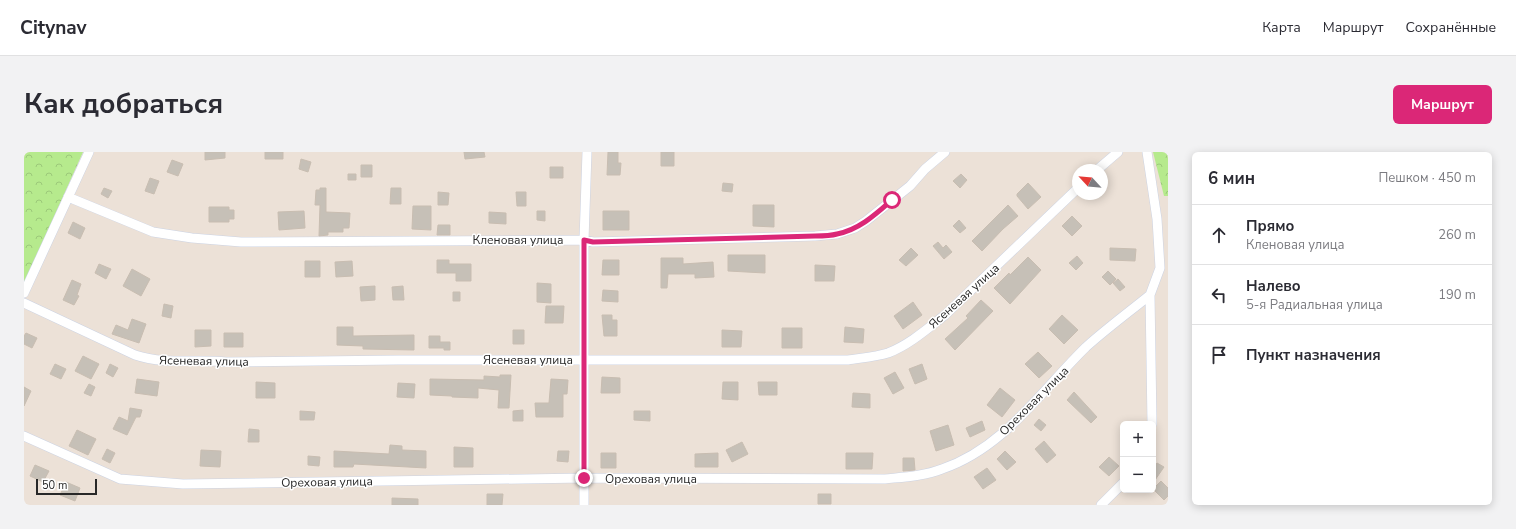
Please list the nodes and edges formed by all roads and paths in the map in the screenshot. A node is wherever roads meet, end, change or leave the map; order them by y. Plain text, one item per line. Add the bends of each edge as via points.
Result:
1 (88, 152) edge
2 (587, 152) edge
3 (945, 152) edge
4 (1118, 152) edge
5 (1147, 152) edge
6 (1104, 164) edge
7 (1072, 194) edge
8 (68, 197) junction
9 (584, 240) junction
10 (24, 293) edge
11 (1150, 295) junction
12 (24, 304) edge
13 (584, 360) junction
14 (1152, 421) edge
15 (24, 436) edge
16 (584, 478) junction
17 (1120, 486) edge
18 (584, 505) edge
19 (1101, 505) edge

1 - 8 street
2 - 9 street
3 - 9 street, Кленовая улица via 910,186 866,222 837,234 593,242
4 - 6 street
5 - 11 street via 1157,219 1160,268
7 - 13 street, Ясеневая улица via 945,315 905,344 887,353 848,360
8 - 9 street, Кленовая улица via 153,232 192,238 241,242
8 - 10 street
9 - 13 street
11 - 14 street
11 - 16 street, Ореховая улица via 1087,347 1001,436 964,460 942,470 885,479
12 - 13 street, Ясеневая улица via 135,356 149,360
13 - 16 street
15 - 16 street, Ореховая улица via 120,479 146,482 183,484
16 - 18 street
17 - 19 street

